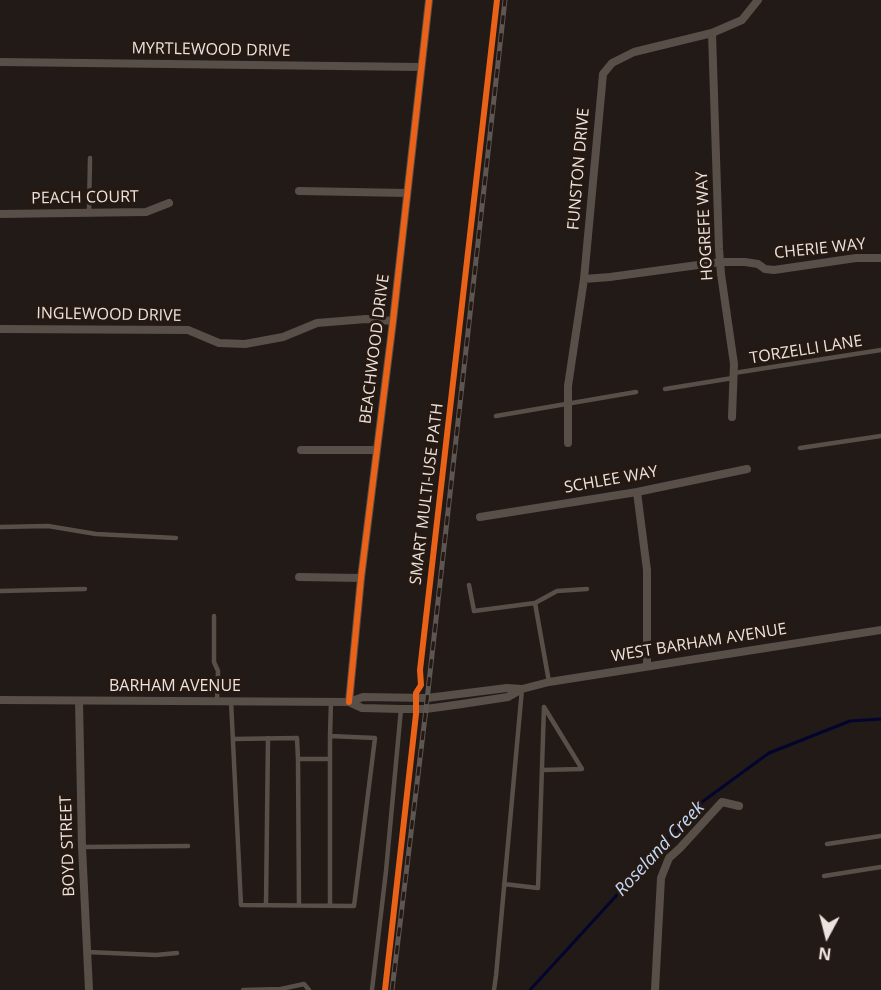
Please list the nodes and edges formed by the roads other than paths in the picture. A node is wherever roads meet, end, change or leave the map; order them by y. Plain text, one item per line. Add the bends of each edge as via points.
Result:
1 (429, 0) edge
2 (758, 0) edge
3 (712, 33) junction
4 (0, 62) edge
5 (421, 67) junction
6 (90, 158) dead end
7 (299, 191) dead end
8 (407, 193) junction
9 (169, 203) dead end
10 (89, 213) junction
11 (0, 214) edge
12 (881, 258) edge
13 (720, 262) junction
14 (584, 279) junction
15 (393, 321) junction
16 (0, 329) edge
17 (881, 350) edge
18 (734, 375) junction
19 (665, 389) dead end
20 (636, 392) dead end
21 (568, 403) junction
22 (496, 416) dead end
23 (732, 417) dead end
24 (881, 436) edge
25 (568, 443) dead end
26 (800, 448) dead end
27 (301, 450) dead end
28 (376, 450) junction
29 (747, 469) dead end
30 (637, 492) junction
31 (480, 517) dead end
32 (0, 527) edge
33 (176, 538) dead end
34 (299, 577) dead end
35 (361, 578) junction
36 (469, 585) dead end
37 (85, 589) dead end
38 (587, 589) dead end
39 (0, 591) edge
40 (535, 603) junction
41 (214, 616) dead end
42 (881, 630) edge
43 (647, 666) junction
44 (549, 682) junction
45 (522, 689) junction
46 (401, 698) joint
47 (0, 700) edge
48 (79, 701) junction
49 (217, 701) junction
50 (231, 701) junction
51 (331, 701) junction
52 (349, 702) junction
53 (401, 709) junction
54 (330, 736) junction
55 (268, 738) junction
56 (233, 739) junction
57 (298, 759) junction
58 (330, 759) junction
59 (542, 770) junction
60 (739, 806) dead end
61 (881, 837) edge
62 (827, 844) dead end
63 (188, 846) dead end
64 (82, 847) junction
65 (881, 867) edge
66 (824, 876) dead end
67 (504, 884) junction
68 (266, 905) junction
69 (299, 905) junction
70 (330, 906) junction
71 (87, 952) junction
72 (177, 953) dead end
73 (89, 990) edge
74 (243, 990) edge
75 (309, 990) edge
76 (372, 990) edge
77 (494, 990) edge
78 (655, 990) edge

1 - 5 street, BEACHWOOD DRIVE
2 - 3 street, FUNSTON DRIVE via 742,20
3 - 13 street, HOGREFE WAY
3 - 14 street, FUNSTON DRIVE via 634,52 612,63 603,74
4 - 5 street, MYRTLEWOOD DRIVE
5 - 8 street, BEACHWOOD DRIVE
6 - 10 lane
7 - 8 street
8 - 15 street, BEACHWOOD DRIVE
9 - 10 street, PEACH COURT via 146,212
10 - 11 street, PEACH COURT
12 - 13 street, CHERIE WAY via 774,270 745,262
13 - 14 street, CHERIE WAY
13 - 18 street, HOGREFE WAY
14 - 21 street, FUNSTON DRIVE
15 - 16 street, INGLEWOOD DRIVE via 317,323 283,337 245,344 219,343 188,330
15 - 28 street, BEACHWOOD DRIVE
17 - 18 lane, TORZELLI LANE
18 - 19 lane, TORZELLI LANE
18 - 23 street, HOGREFE WAY
20 - 21 lane
21 - 22 lane
21 - 25 street, FUNSTON DRIVE
24 - 26 lane
27 - 28 street
28 - 35 street, BEACHWOOD DRIVE
29 - 30 street, SCHLEE WAY
30 - 31 street, SCHLEE WAY
30 - 43 street via 647,570
32 - 33 lane via 48,526 96,534
34 - 35 street
35 - 52 street, BEACHWOOD DRIVE
36 - 40 lane via 474,611
37 - 39 lane
38 - 40 lane via 556,591
40 - 44 lane
41 - 49 lane
42 - 43 street, WEST BARHAM AVENUE
43 - 44 street, WEST BARHAM AVENUE
44 - 45 street, WEST BARHAM AVENUE
45 - 46 street, WEST BARHAM AVENUE
45 - 53 street, WEST BARHAM AVENUE via 508,697
45 - 67 lane
46 - 52 street, BARHAM AVENUE via 363,697
47 - 48 street, BARHAM AVENUE
48 - 49 street, BARHAM AVENUE
48 - 64 street, BOYD STREET
49 - 50 street, BARHAM AVENUE
50 - 51 street, BARHAM AVENUE
50 - 56 lane
51 - 52 street, BARHAM AVENUE
51 - 54 lane
52 - 53 street, BARHAM AVENUE via 362,708
53 - 76 lane
54 - 58 lane
54 - 70 lane via 375,738 354,906
55 - 56 lane
55 - 57 lane via 297,738
55 - 68 lane
56 - 68 lane via 241,905
57 - 58 lane
57 - 69 lane
58 - 70 lane
59 - 59 lane via 543,749 544,707 582,769
59 - 67 lane via 538,888
60 - 78 street via 722,802 669,858 661,878
61 - 62 lane
63 - 64 lane
64 - 71 street, BOYD STREET
65 - 66 lane
67 - 77 lane
68 - 69 lane
69 - 70 lane
71 - 72 lane
71 - 73 street, BOYD STREET
74 - 75 lane via 304,984

